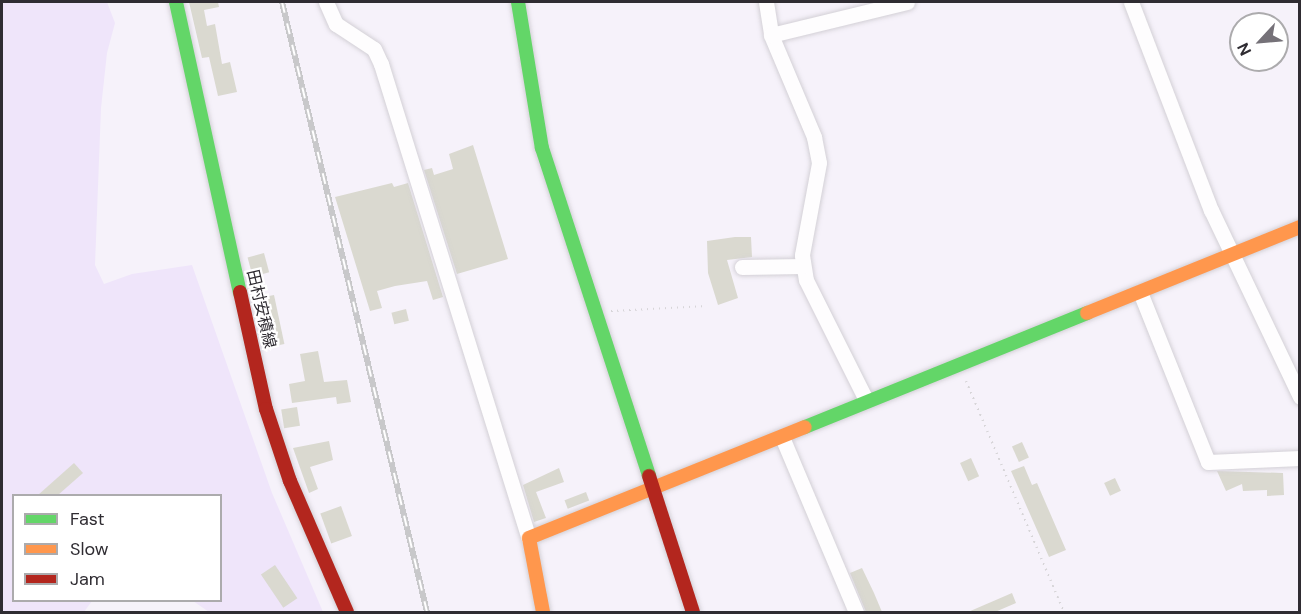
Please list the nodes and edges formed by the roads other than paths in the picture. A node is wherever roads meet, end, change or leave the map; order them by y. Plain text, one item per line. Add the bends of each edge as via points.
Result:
1 (176, 2) edge
2 (326, 2) edge
3 (518, 2) edge
4 (766, 2) edge
5 (907, 2) edge
6 (1131, 2) edge
7 (771, 35) junction
8 (1299, 228) edge
9 (1231, 255) junction
10 (803, 266) junction
11 (742, 267) dead end
12 (1140, 292) junction
13 (1299, 397) edge
14 (866, 399) junction
15 (782, 437) junction
16 (1299, 458) edge
17 (652, 488) junction
18 (529, 538) junction
19 (347, 612) edge
20 (543, 612) edge
21 (693, 612) edge
22 (856, 612) edge

1 - 19 street, 田村安積線 via 266,409 290,482
2 - 18 street via 336,24 374,49 381,64
3 - 17 street via 542,148
4 - 7 street
5 - 7 street
6 - 9 street
7 - 10 street via 814,137 819,163
8 - 9 street
9 - 12 street
9 - 13 street
10 - 11 street
10 - 14 street via 819,309
12 - 14 street
12 - 16 street via 1208,462
14 - 15 street
15 - 17 street
15 - 22 street
17 - 18 street
17 - 21 street
18 - 20 street

